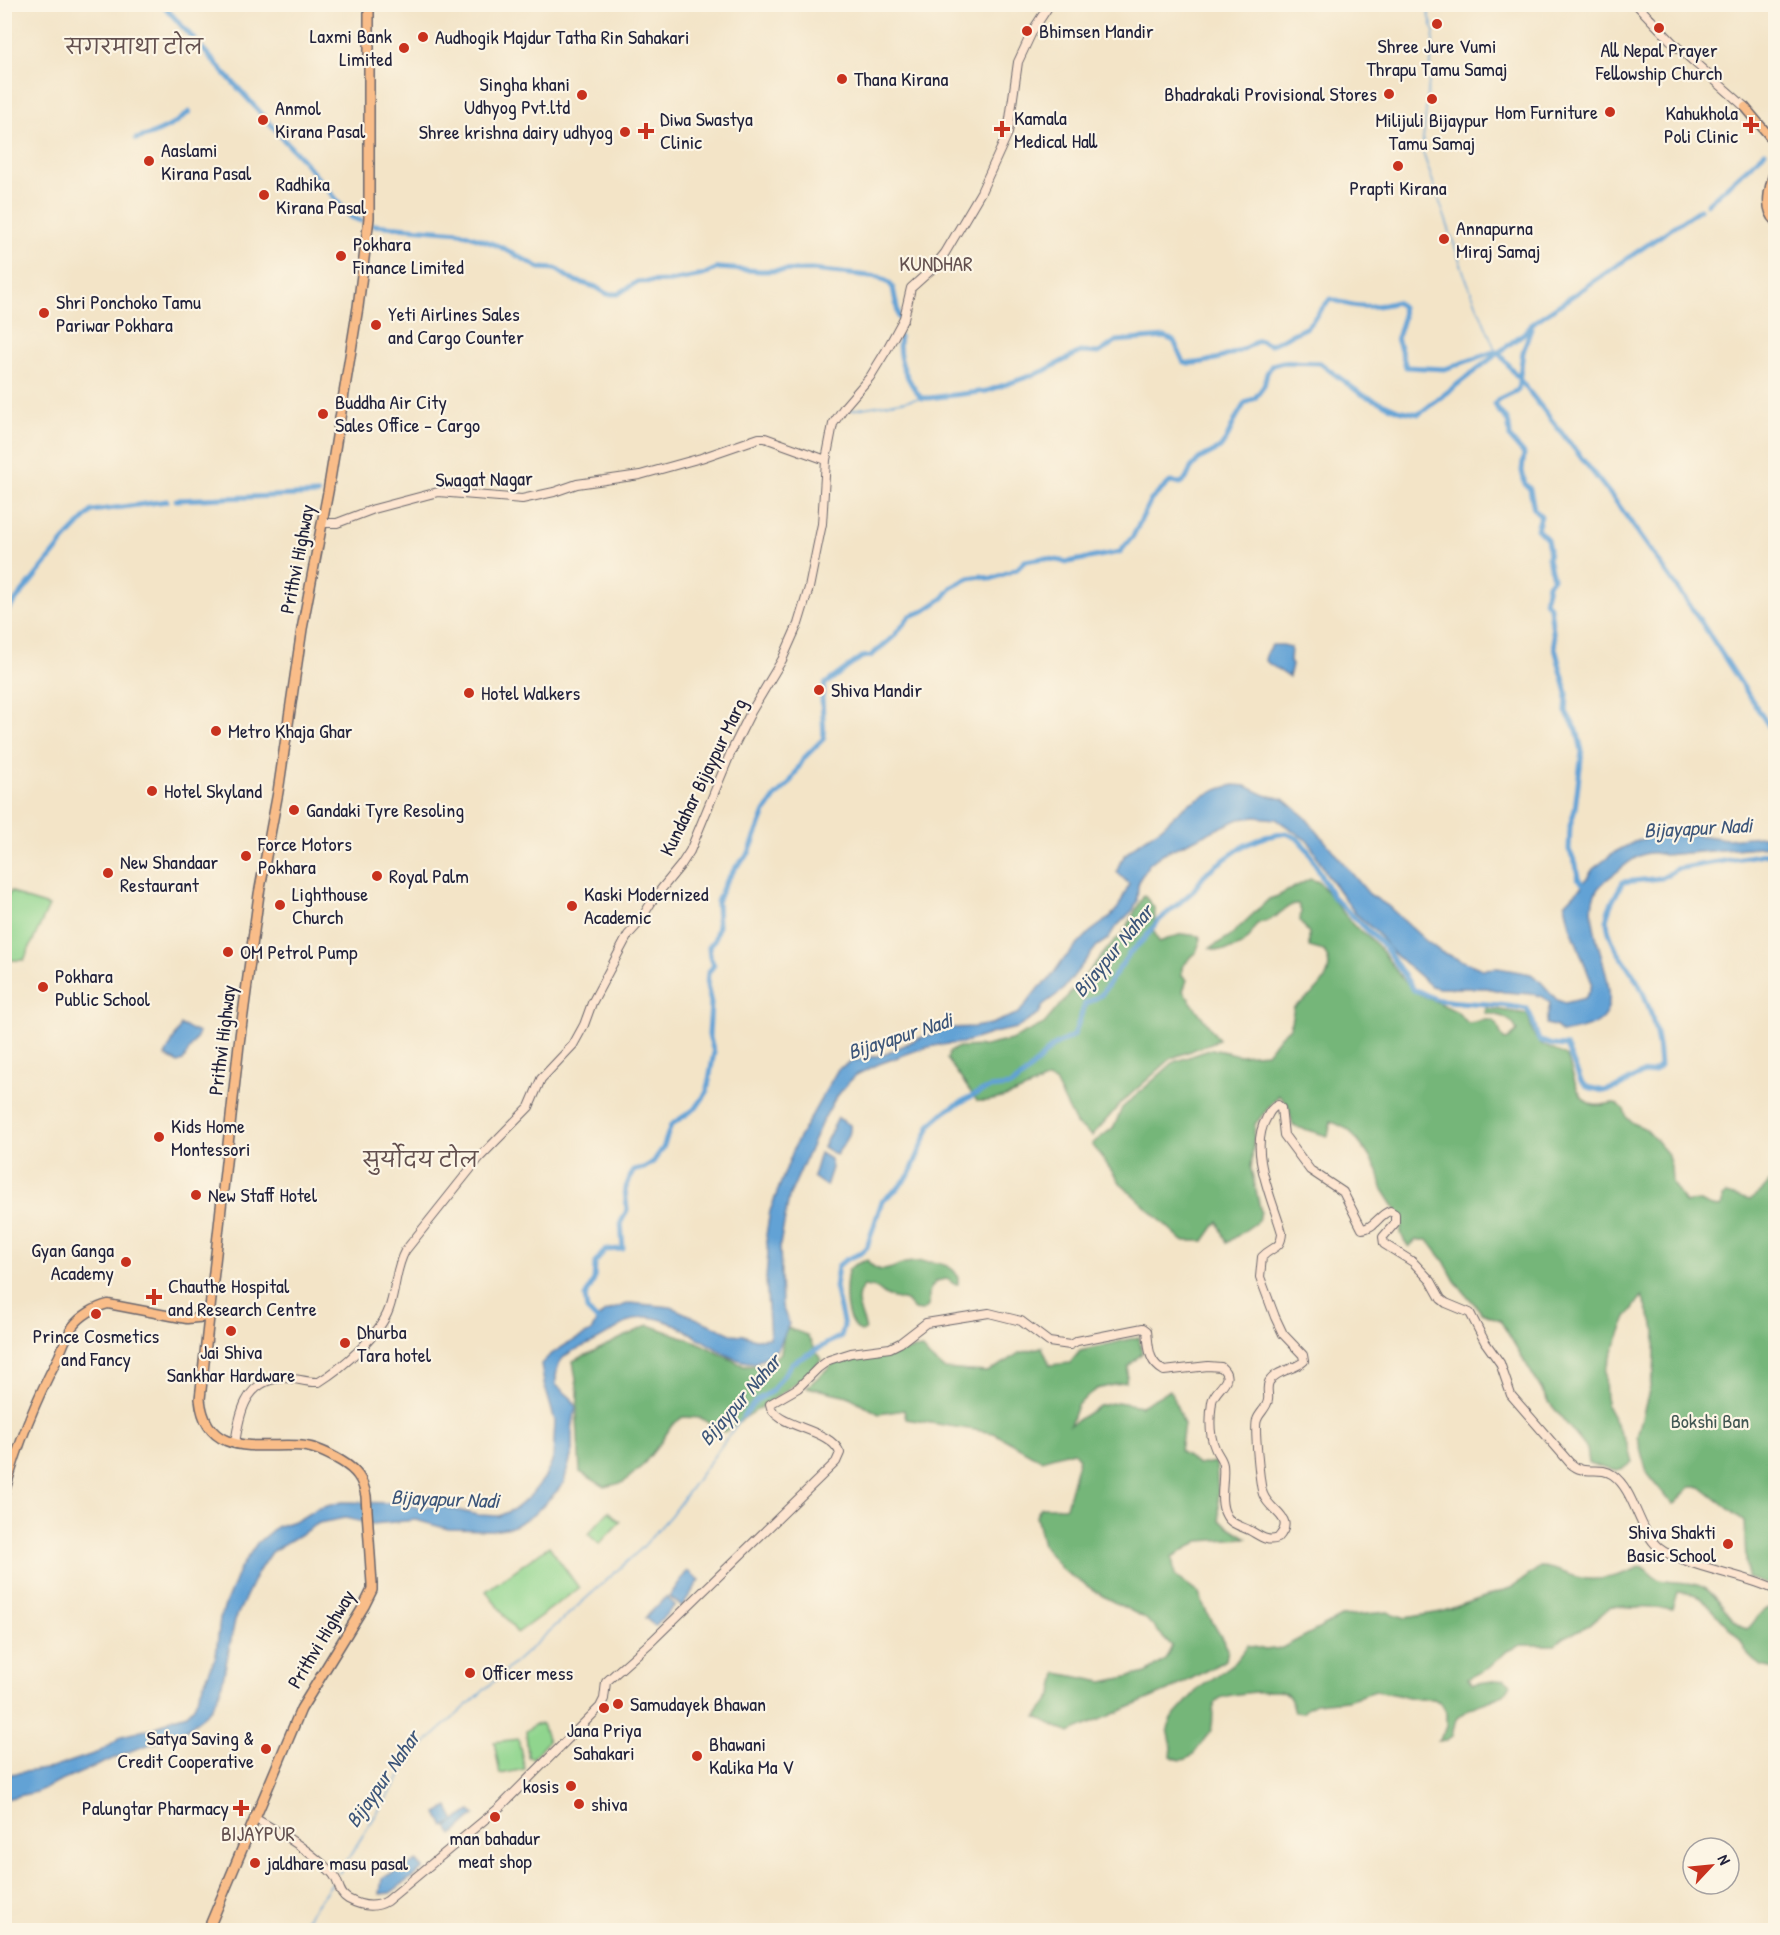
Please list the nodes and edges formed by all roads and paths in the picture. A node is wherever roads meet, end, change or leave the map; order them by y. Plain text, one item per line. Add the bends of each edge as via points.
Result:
1 (369, 4) edge
2 (1050, 4) edge
3 (1636, 4) edge
4 (1745, 108) joint
5 (1776, 144) edge
6 (1776, 165) edge
7 (1776, 221) edge
8 (826, 460) junction
9 (322, 523) junction
10 (208, 1317) junction
11 (235, 1444) junction
12 (4, 1495) edge
13 (1776, 1590) edge
14 (254, 1818) junction
15 (208, 1930) edge

1 - 9 highway, Prithvi Highway via 369,218
2 - 8 main road, Kundahar Bijaypur Marg via 1018,62 1008,133 998,157 945,253 911,288 904,318 870,377 833,424
3 - 4 main road
4 - 5 main road
6 - 7 main road via 1768,210
8 - 9 main road, Swagat Nagar via 759,438 640,475 577,484 522,499 442,492 337,523
8 - 11 main road, Kundahar Bijaypur Marg via 818,548 789,647 724,765 690,851 628,935 579,1036 541,1079 529,1107 480,1156 405,1251 390,1309 365,1345 319,1382 282,1378 255,1391 242,1407
9 - 10 highway, Prithvi Highway via 238,1044
10 - 11 highway, Prithvi Highway via 201,1408 213,1432
10 - 12 main road via 187,1319 108,1304 84,1316 74,1325 46,1380
11 - 14 highway, Prithvi Highway via 302,1446 334,1457 353,1469 364,1485 372,1574 369,1598 300,1709
13 - 14 main road via 1668,1554 1652,1540 1615,1476 1604,1471 1579,1470 1570,1463 1511,1395 1500,1363 1470,1312 1446,1303 1423,1271 1384,1244 1383,1237 1395,1223 1395,1214 1385,1212 1369,1228 1362,1229 1343,1192 1310,1170 1284,1135 1278,1105 1271,1109 1263,1124 1260,1153 1282,1240 1262,1257 1260,1277 1282,1334 1304,1358 1303,1363 1272,1378 1268,1402 1256,1422 1261,1488 1268,1505 1285,1521 1278,1538 1262,1538 1231,1522 1224,1512 1223,1463 1210,1425 1212,1401 1227,1379 1221,1367 1164,1371 1149,1354 1147,1331 1143,1328 1070,1345 1049,1342 1021,1322 989,1313 926,1323 890,1348 829,1360 798,1388 770,1404 778,1417 835,1444 840,1453 836,1462 606,1682 600,1707 500,1807 387,1900 373,1906 349,1899 341,1894 334,1875 322,1863
14 - 15 highway, Prithvi Highway

